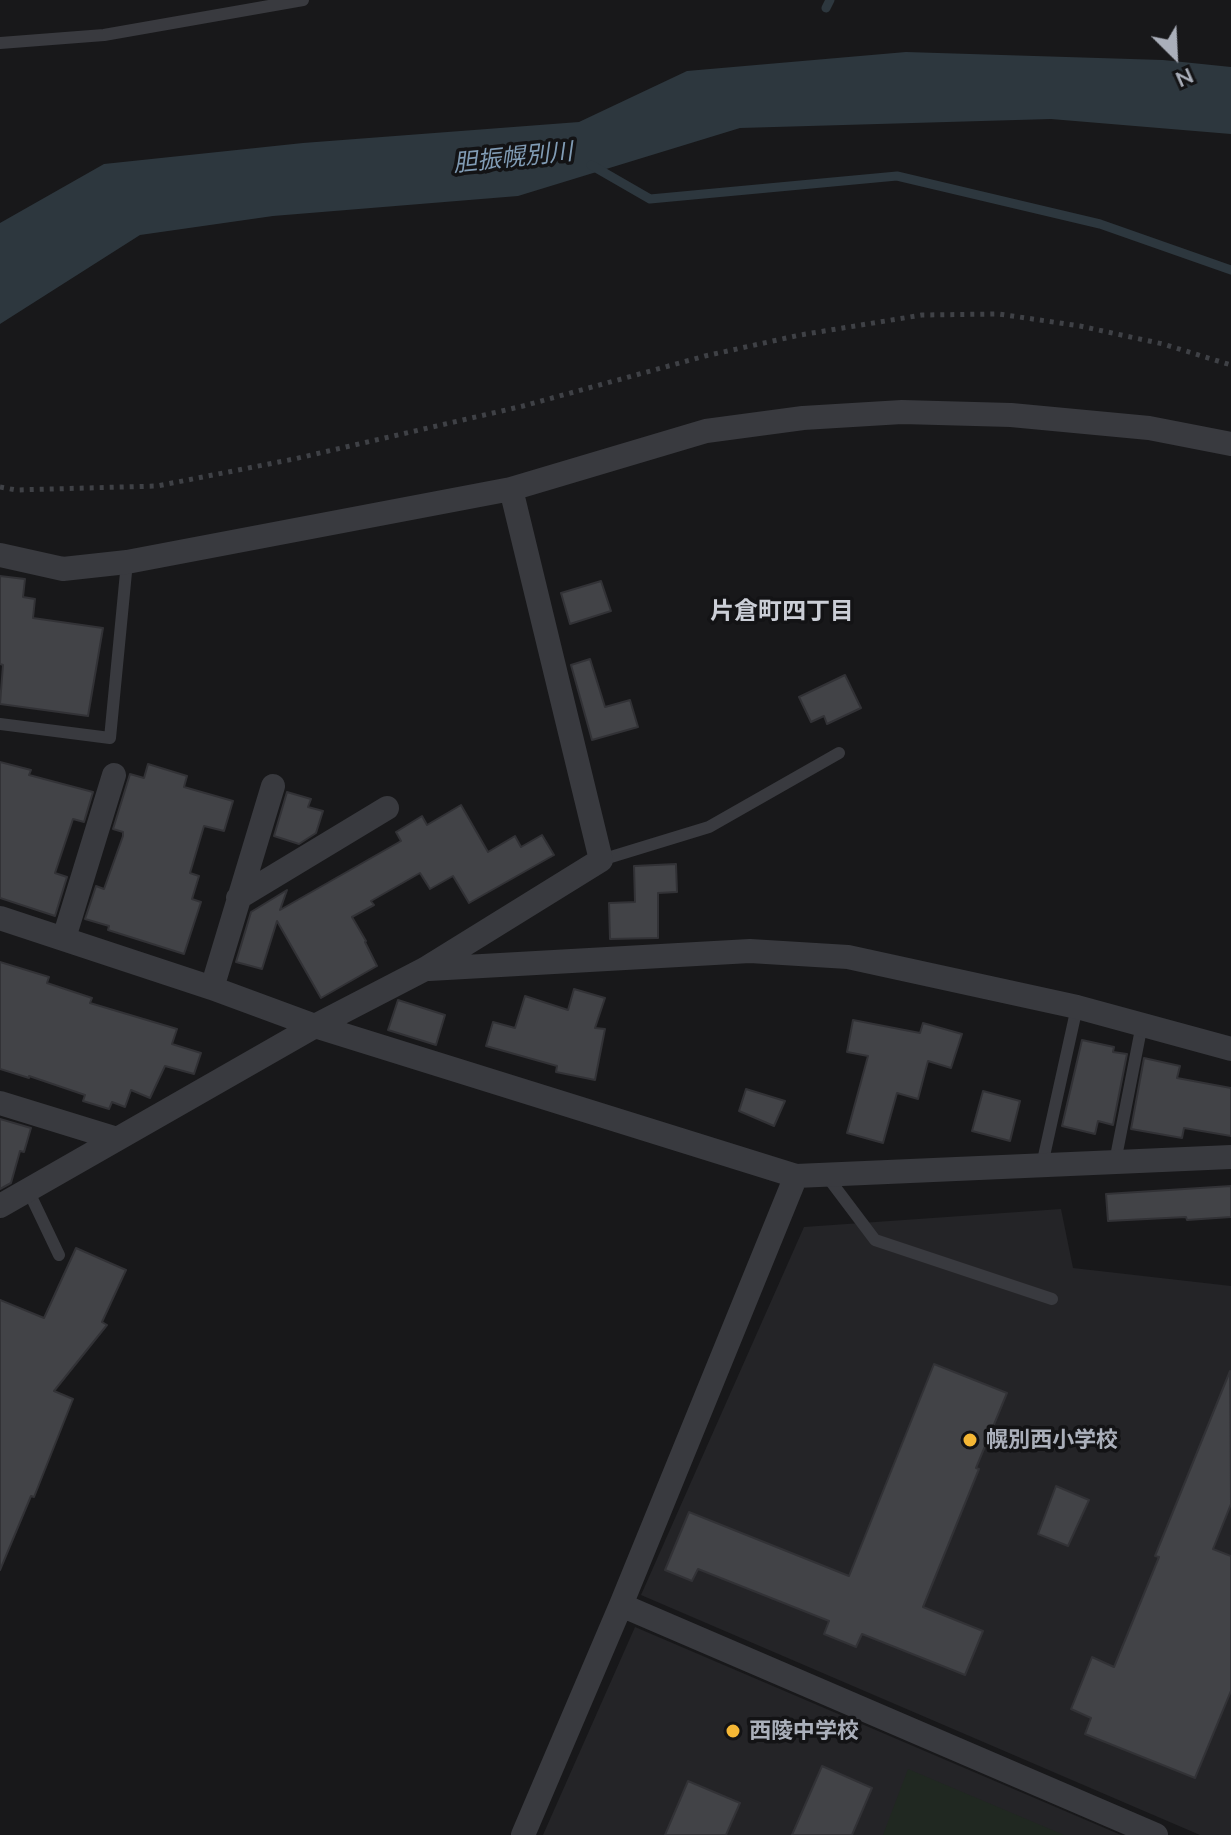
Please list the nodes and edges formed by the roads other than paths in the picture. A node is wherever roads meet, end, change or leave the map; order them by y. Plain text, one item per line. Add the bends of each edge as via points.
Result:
1 (303, 0) edge
2 (0, 43) edge
3 (1231, 444) edge
4 (511, 489) junction
5 (0, 555) edge
6 (127, 562) junction
7 (0, 724) edge
8 (839, 753) dead end
9 (114, 775) dead end
10 (273, 786) dead end
11 (387, 808) dead end
12 (601, 860) junction
13 (238, 898) junction
14 (0, 918) edge
15 (64, 938) junction
16 (425, 969) junction
17 (212, 988) junction
18 (1077, 1007) junction
19 (1142, 1024) junction
20 (315, 1026) junction
21 (1231, 1049) edge
22 (0, 1103) edge
23 (117, 1139) junction
24 (1231, 1157) edge
25 (1115, 1162) junction
26 (1042, 1165) junction
27 (826, 1175) junction
28 (796, 1176) junction
29 (28, 1190) junction
30 (0, 1206) edge
31 (59, 1255) dead end
32 (1052, 1299) dead end
33 (621, 1605) junction
34 (523, 1835) edge
35 (1156, 1835) edge

1 - 2 lane via 104,35
3 - 4 street via 1149,428 1011,415 902,412 803,418 706,431
4 - 6 street
4 - 12 street
5 - 6 street via 63,569
6 - 7 lane via 110,738
8 - 12 lane via 709,827
9 - 15 street
10 - 13 street
11 - 13 street
12 - 16 street
13 - 17 street
14 - 15 street
15 - 17 street
16 - 18 street via 764,951 848,957
16 - 20 street
17 - 20 street
18 - 19 street
18 - 26 lane
19 - 21 street
19 - 25 lane
20 - 23 street
20 - 28 street
22 - 23 street
23 - 29 street
24 - 25 street
25 - 26 street
26 - 27 street
27 - 28 street
27 - 32 lane via 875,1240
28 - 33 street
29 - 30 street
29 - 31 lane
33 - 34 street
33 - 35 street

